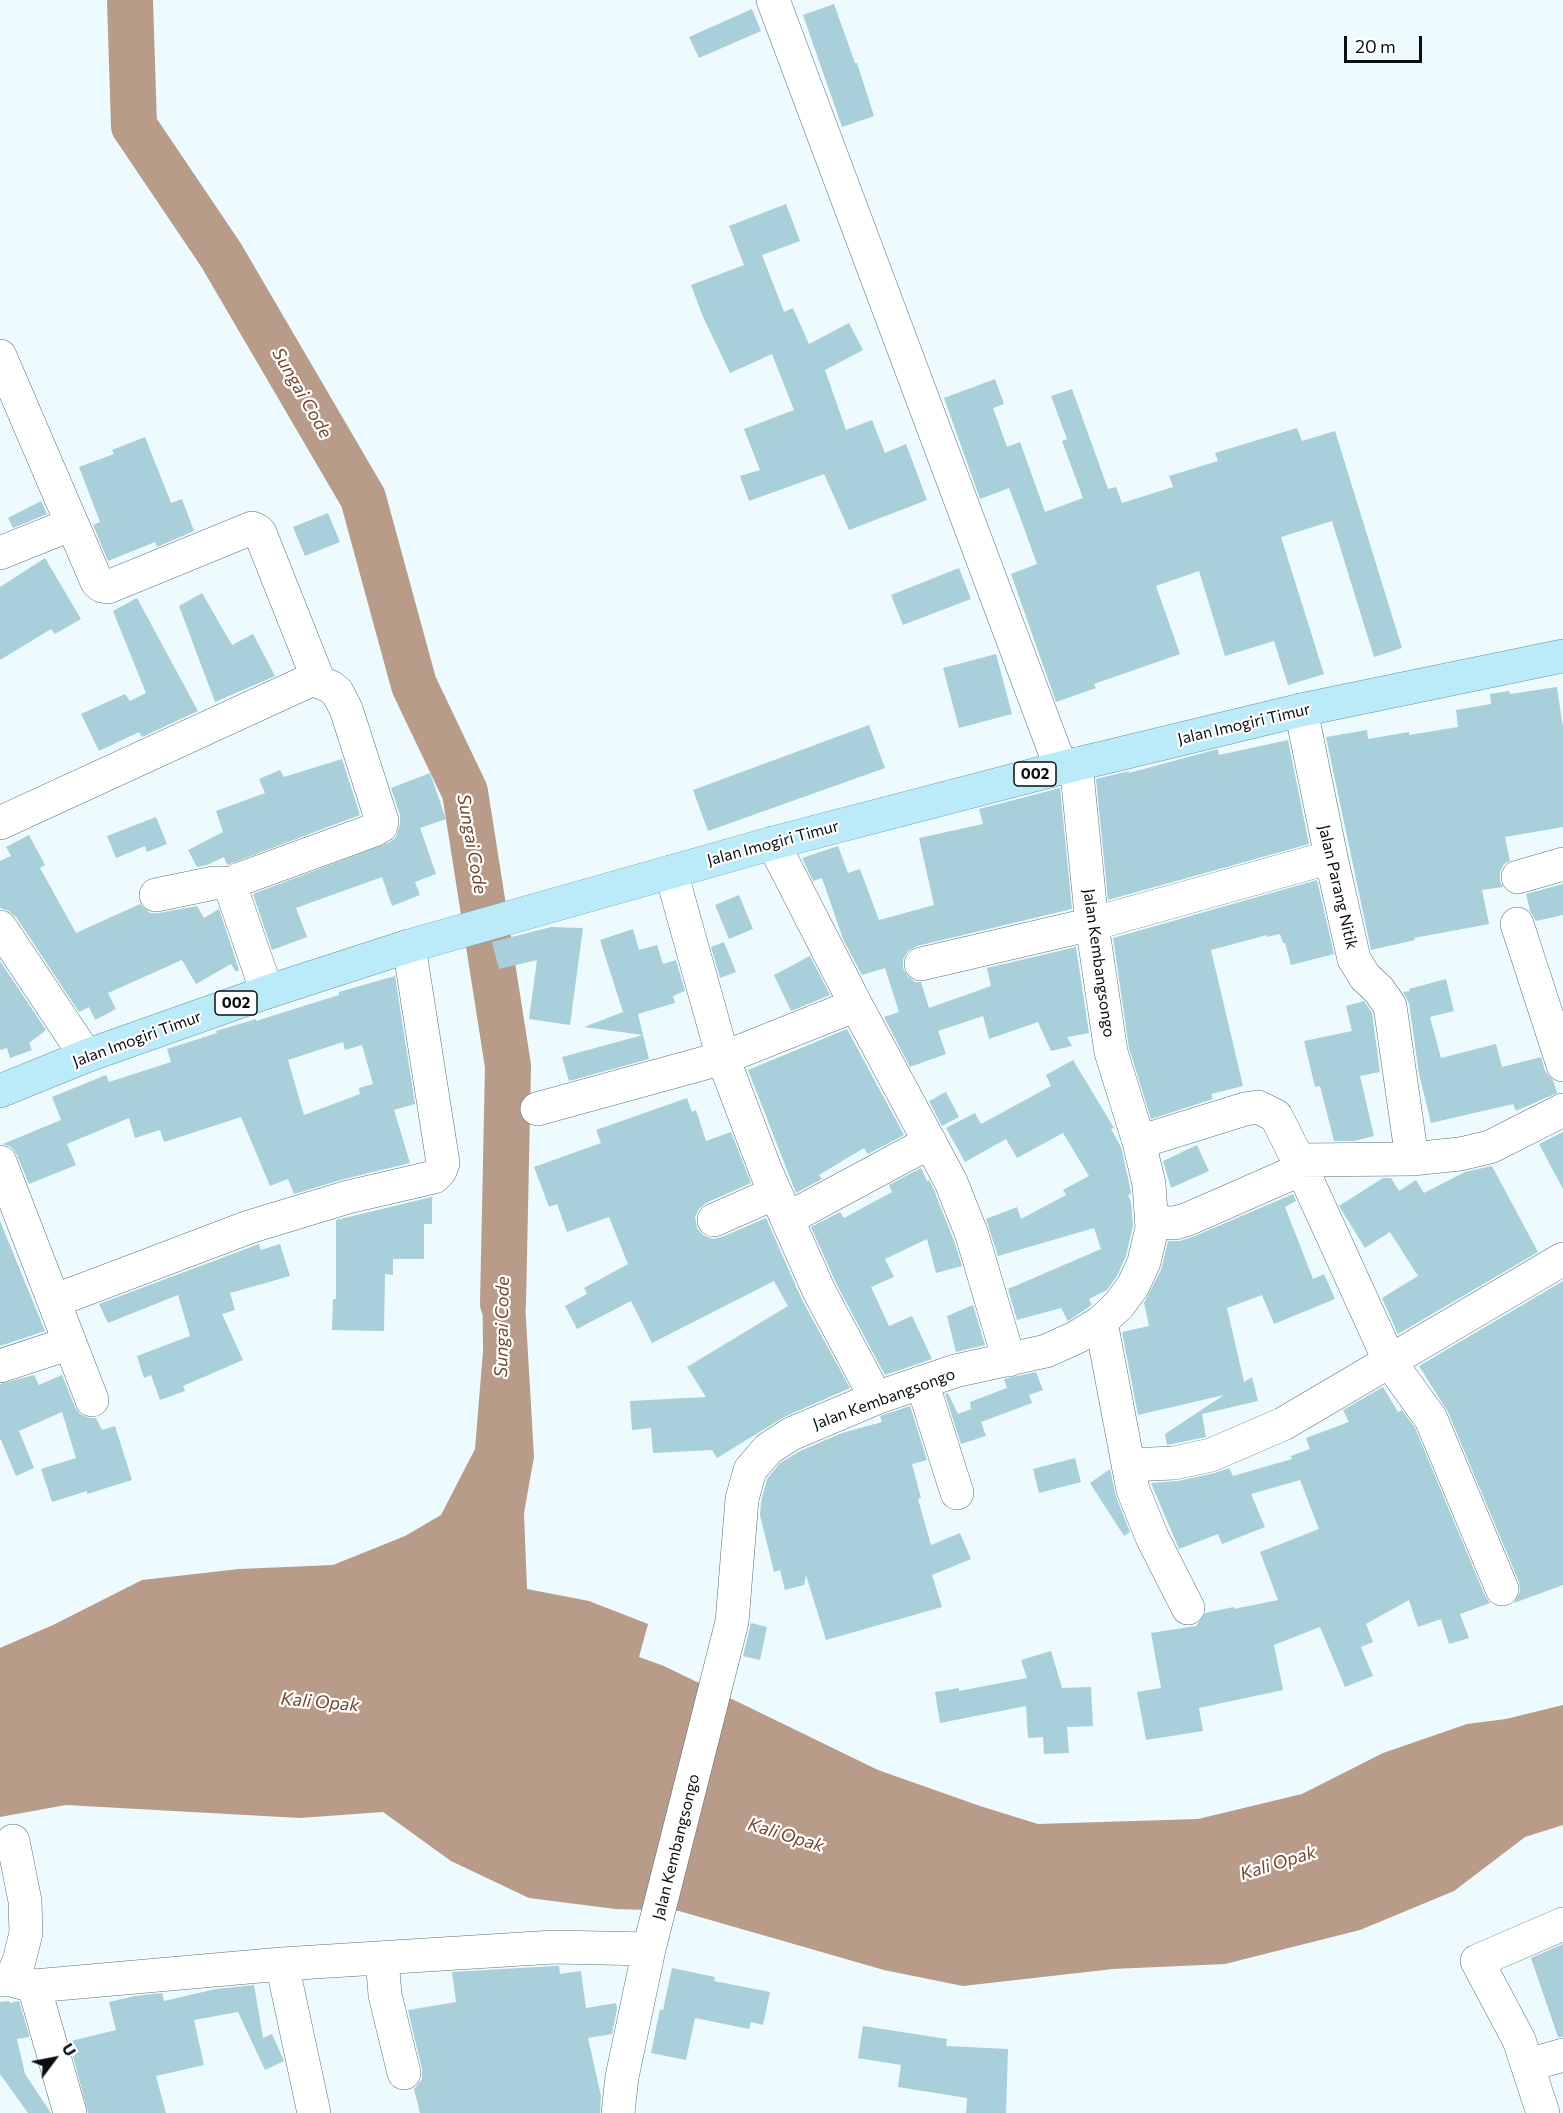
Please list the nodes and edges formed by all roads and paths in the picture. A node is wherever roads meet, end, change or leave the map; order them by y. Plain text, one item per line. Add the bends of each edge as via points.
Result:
1 (773, 0) edge
2 (0, 356) edge
3 (72, 524) junction
4 (0, 553) edge
5 (1563, 656) edge
6 (313, 679) junction
7 (1301, 710) junction
8 (1068, 766) junction
9 (0, 823) edge
10 (773, 843) junction
11 (1330, 857) junction
12 (1563, 864) edge
13 (671, 872) junction
14 (1518, 877) dead end
15 (230, 885) junction
16 (156, 894) dead end
17 (1092, 924) junction
18 (1517, 924) dead end
19 (0, 927) edge
20 (409, 946) junction
21 (921, 964) dead end
22 (267, 992) junction
23 (856, 1005) junction
24 (86, 1056) junction
25 (723, 1058) junction
26 (1563, 1065) edge
27 (0, 1090) edge
28 (537, 1109) dead end
29 (1563, 1110) edge
30 (930, 1142) junction
31 (1139, 1142) junction
32 (1413, 1159) junction
33 (0, 1162) edge
34 (1300, 1165) junction
35 (781, 1206) junction
36 (714, 1220) dead end
37 (1152, 1222) junction
38 (1563, 1259) edge
39 (54, 1301) junction
40 (1101, 1322) junction
41 (70, 1343) junction
42 (1009, 1360) junction
43 (1390, 1362) junction
44 (0, 1366) edge
45 (922, 1383) junction
46 (876, 1398) junction
47 (92, 1400) dead end
48 (1128, 1465) junction
49 (957, 1493) dead end
50 (1502, 1589) dead end
51 (1188, 1608) dead end
52 (13, 1842) dead end
53 (1563, 1924) edge
54 (650, 1947) junction
55 (382, 1958) junction
56 (282, 1964) junction
57 (15, 1982) edge
58 (1563, 2055) edge
59 (1528, 2065) junction
60 (404, 2073) dead end
61 (70, 2113) edge
62 (314, 2113) edge
63 (618, 2113) edge
64 (1543, 2113) edge

1 - 8 street, Jalan Kembangsongo
2 - 3 street
3 - 4 street
3 - 6 street via 97,582 108,587 252,528 257,530 316,674
5 - 7 main road, Jalan Imogiri Timur / 002
6 - 9 street
6 - 15 street via 337,692 346,710 381,814 381,826
7 - 8 main road, Jalan Imogiri Timur / 002
7 - 11 street, Jalan Parang Nitik
8 - 10 main road, Jalan Imogiri Timur / 002
8 - 17 street, Jalan Kembangsongo
10 - 13 main road, Jalan Imogiri Timur / 002
10 - 23 street
11 - 17 street
11 - 32 street, Jalan Parang Nitik via 1354,959 1390,1006
12 - 14 street
13 - 20 main road, Jalan Imogiri Timur / 002
13 - 25 street
15 - 16 street via 214,883
15 - 22 street
17 - 21 street
17 - 31 street, Jalan Kembangsongo via 1111,1052
18 - 26 street
19 - 24 street
20 - 22 main road, Jalan Imogiri Timur / 002
20 - 39 street via 443,1163 440,1171 434,1177 348,1197 249,1227
22 - 24 main road, Jalan Imogiri Timur / 002
23 - 25 street
23 - 30 street
24 - 27 main road, Jalan Imogiri Timur / 002
25 - 28 street
25 - 35 street
29 - 32 street via 1491,1147
30 - 35 street
30 - 42 street via 972,1235
31 - 34 street via 1258,1107 1276,1116
31 - 37 street, Jalan Kembangsongo via 1149,1184
32 - 34 street
33 - 39 street
34 - 37 street via 1188,1219
34 - 43 street
35 - 36 street
35 - 46 street via 819,1291
37 - 40 street, Jalan Kembangsongo via 1148,1248 1133,1286
38 - 43 street
39 - 41 street
40 - 42 street, Jalan Kembangsongo via 1046,1351
40 - 48 street
41 - 44 street
41 - 47 street
42 - 45 street, Jalan Kembangsongo via 955,1371
43 - 48 street via 1283,1424 1230,1448 1174,1463
43 - 50 street via 1431,1419
45 - 46 street, Jalan Kembangsongo
45 - 49 street
46 - 54 street, Jalan Kembangsongo via 791,1434 768,1449 750,1470 742,1499 732,1622
48 - 51 street via 1141,1511
52 - 57 street via 26,1901 26,1933
53 - 59 street via 1478,1961
54 - 55 street via 554,1947
54 - 63 street, Jalan Kembangsongo
55 - 56 street
55 - 60 street via 385,1995
56 - 57 street
56 - 62 street
57 - 61 street
58 - 59 street
59 - 64 street

